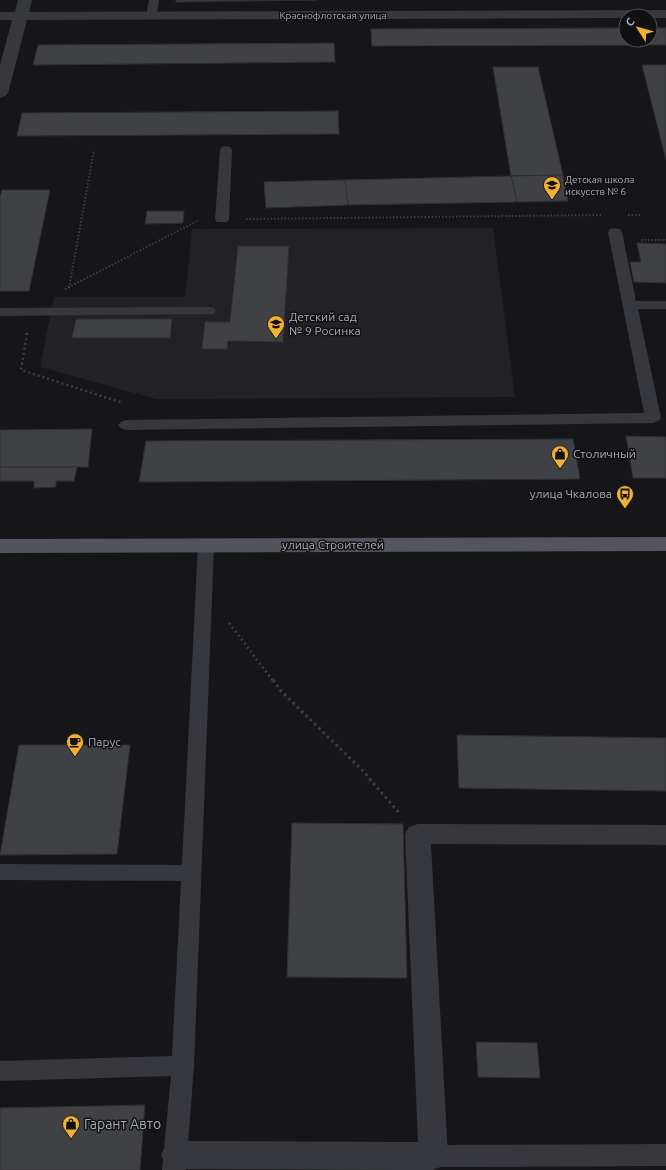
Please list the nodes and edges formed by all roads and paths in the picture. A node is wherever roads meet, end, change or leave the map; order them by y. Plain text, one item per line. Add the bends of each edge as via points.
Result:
1 (25, 0) edge
2 (154, 0) edge
3 (666, 14) edge
4 (0, 16) edge
5 (21, 16) junction
6 (152, 16) junction
7 (0, 93) edge
8 (94, 150) dead end
9 (226, 150) dead end
10 (602, 215) dead end
11 (626, 215) dead end
12 (642, 215) dead end
13 (222, 219) joint
14 (615, 232) dead end
15 (68, 288) dead end
16 (630, 304) junction
17 (666, 305) edge
18 (209, 310) dead end
19 (0, 312) edge
20 (126, 426) dead end
21 (666, 544) edge
22 (206, 545) junction
23 (0, 546) edge
24 (205, 590) junction
25 (418, 834) junction
26 (666, 835) edge
27 (0, 872) edge
28 (192, 873) junction
29 (183, 1066) junction
30 (0, 1071) edge
31 (666, 1155) edge
32 (433, 1156) junction
33 (175, 1163) edge

1 - 5 street
2 - 6 lane
3 - 6 street, Краснофлотская улица
4 - 5 street, Краснофлотская улица
5 - 6 street, Краснофлотская улица
5 - 7 street
8 - 15 path
9 - 13 lane
10 - 13 path
11 - 12 path
14 - 16 lane
16 - 17 lane
16 - 20 lane via 653,418
18 - 19 lane
21 - 22 main road, улица Строителей
22 - 23 main road, улица Строителей
22 - 24 lane
24 - 25 path via 282,691 362,770
24 - 28 lane
25 - 26 street
25 - 32 street
27 - 28 lane
28 - 29 lane
29 - 30 lane
29 - 33 lane
31 - 32 lane
32 - 33 street

